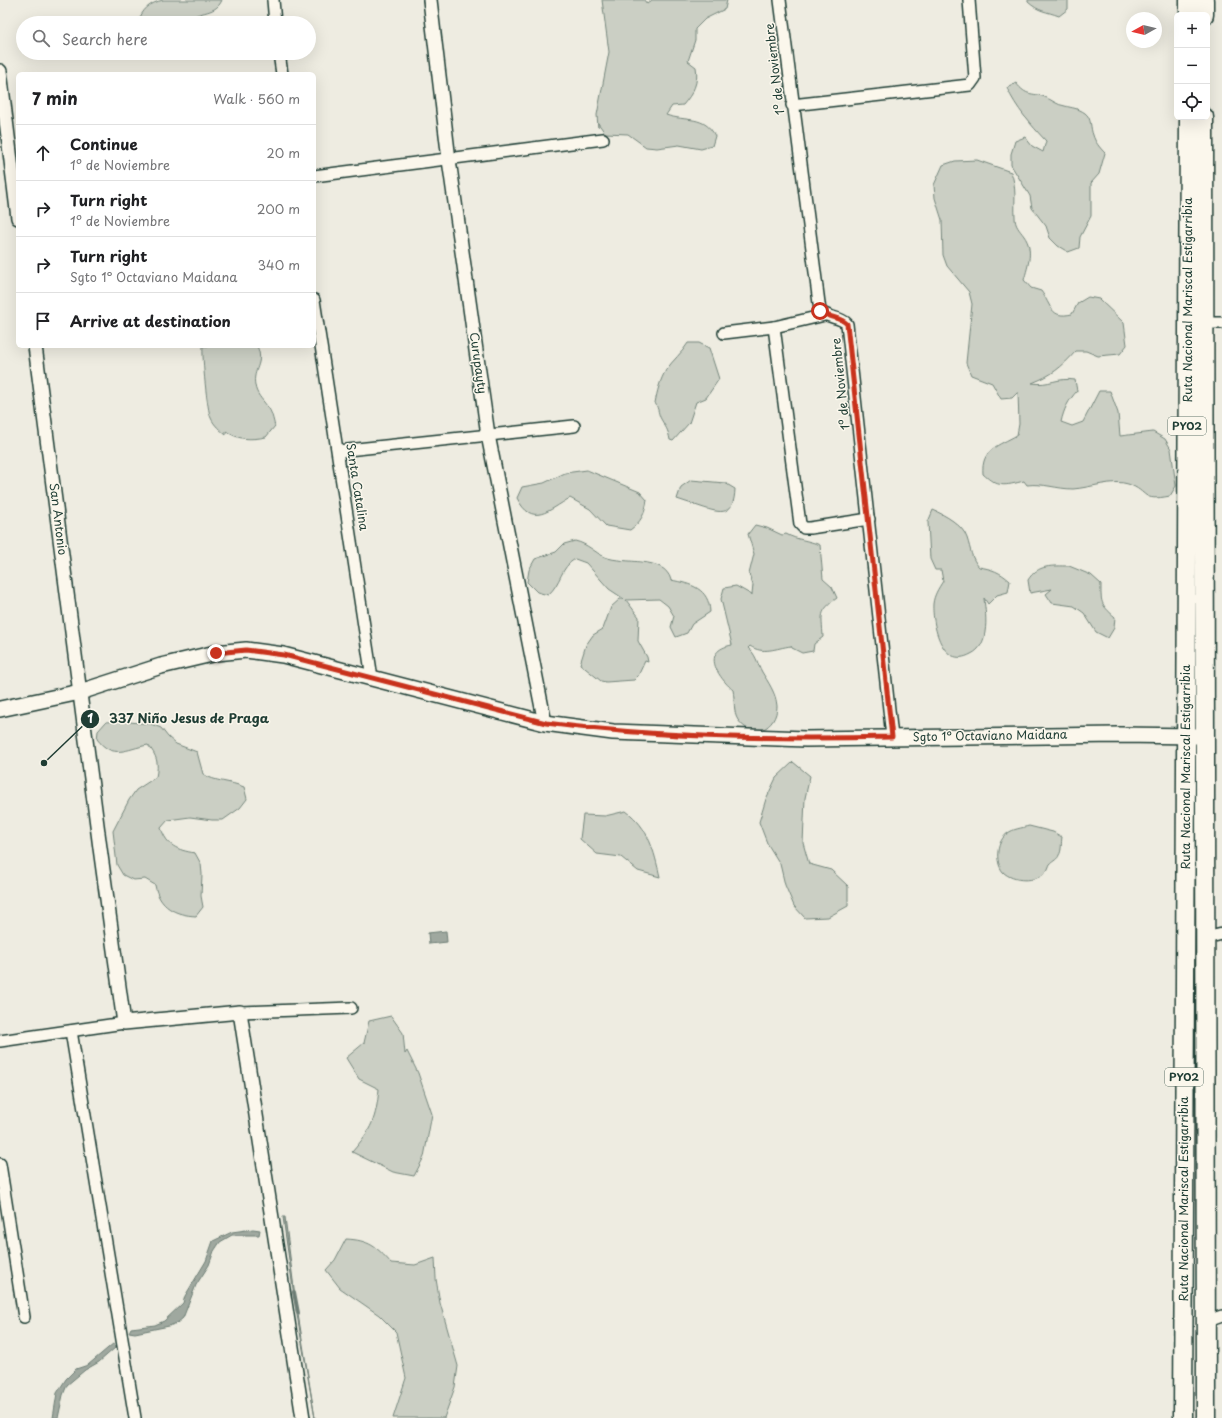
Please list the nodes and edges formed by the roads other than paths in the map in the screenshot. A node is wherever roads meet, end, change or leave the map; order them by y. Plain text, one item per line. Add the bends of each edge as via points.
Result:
1 (273, 0) edge
2 (430, 0) edge
3 (780, 0) edge
4 (969, 0) edge
5 (1189, 0) edge
6 (1204, 0) edge
7 (1189, 12) edge
8 (1204, 12) edge
9 (274, 16) edge
10 (280, 60) edge
11 (0, 71) edge
12 (282, 72) edge
13 (792, 105) junction
14 (1189, 120) edge
15 (1204, 120) edge
16 (603, 139) dead end
17 (449, 160) junction
18 (316, 176) edge
19 (16, 202) edge
20 (316, 313) edge
21 (825, 315) junction
22 (1204, 323) junction
23 (1222, 323) edge
24 (774, 327) junction
25 (724, 333) dead end
26 (35, 348) edge
27 (574, 426) dead end
28 (488, 435) junction
29 (338, 451) junction
30 (869, 519) junction
31 (372, 678) junction
32 (80, 692) junction
33 (0, 709) edge
34 (546, 723) junction
35 (1186, 736) junction
36 (892, 737) junction
37 (1205, 737) junction
38 (1214, 936) edge
39 (351, 1008) dead end
40 (240, 1012) junction
41 (124, 1023) junction
42 (71, 1031) junction
43 (0, 1041) edge
44 (0, 1164) edge
45 (1222, 1316) edge
46 (24, 1318) dead end
47 (1205, 1322) junction
48 (135, 1418) edge
49 (303, 1418) edge
50 (1183, 1418) edge
51 (1206, 1418) edge

1 - 9 street
2 - 17 street, Curupayty
3 - 13 street, 1º de Noviembre
4 - 13 street via 975,78 970,85
5 - 7 highway
6 - 8 highway
10 - 12 street
11 - 19 street
13 - 21 street, 1º de Noviembre via 820,311
14 - 35 highway, Ruta Nacional Mariscal Estigarribia / PY02
15 - 22 highway, Ruta Nacional Mariscal Estigarribia / PY02
16 - 17 street
17 - 18 street
17 - 28 street, Curupayty
20 - 29 street, Santa Catalina
21 - 24 street
21 - 30 street, 1º de Noviembre via 840,318 847,324
22 - 23 street
22 - 37 highway, Ruta Nacional Mariscal Estigarribia / PY02
24 - 25 street
24 - 30 street via 800,524 804,528 810,528
26 - 32 street, San Antonio
27 - 28 street
28 - 29 street
28 - 34 street, Curupayty
29 - 31 street, Santa Catalina
30 - 36 street, 1º de Noviembre
31 - 32 main road, Sgto 1° Octaviano Maidana via 284,655 246,650 216,653 161,666
31 - 34 main road, Sgto 1° Octaviano Maidana
32 - 33 main road, Sgto 1° Octaviano Maidana
32 - 41 street, San Antonio
34 - 36 main road, Sgto 1° Octaviano Maidana via 613,732 710,736 806,739
35 - 36 main road, Sgto 1° Octaviano Maidana
35 - 37 main road, Sgto 1° Octaviano Maidana
35 - 50 highway, Ruta Nacional Mariscal Estigarribia / PY02
37 - 38 highway, Ruta Nacional Mariscal Estigarribia / PY02
38 - 47 highway, Ruta Nacional Mariscal Estigarribia / PY02
39 - 40 street
40 - 41 street
40 - 49 street
41 - 42 street
42 - 43 street
42 - 48 street
44 - 46 street
45 - 47 street
47 - 51 highway, Ruta Nacional Mariscal Estigarribia / PY02

